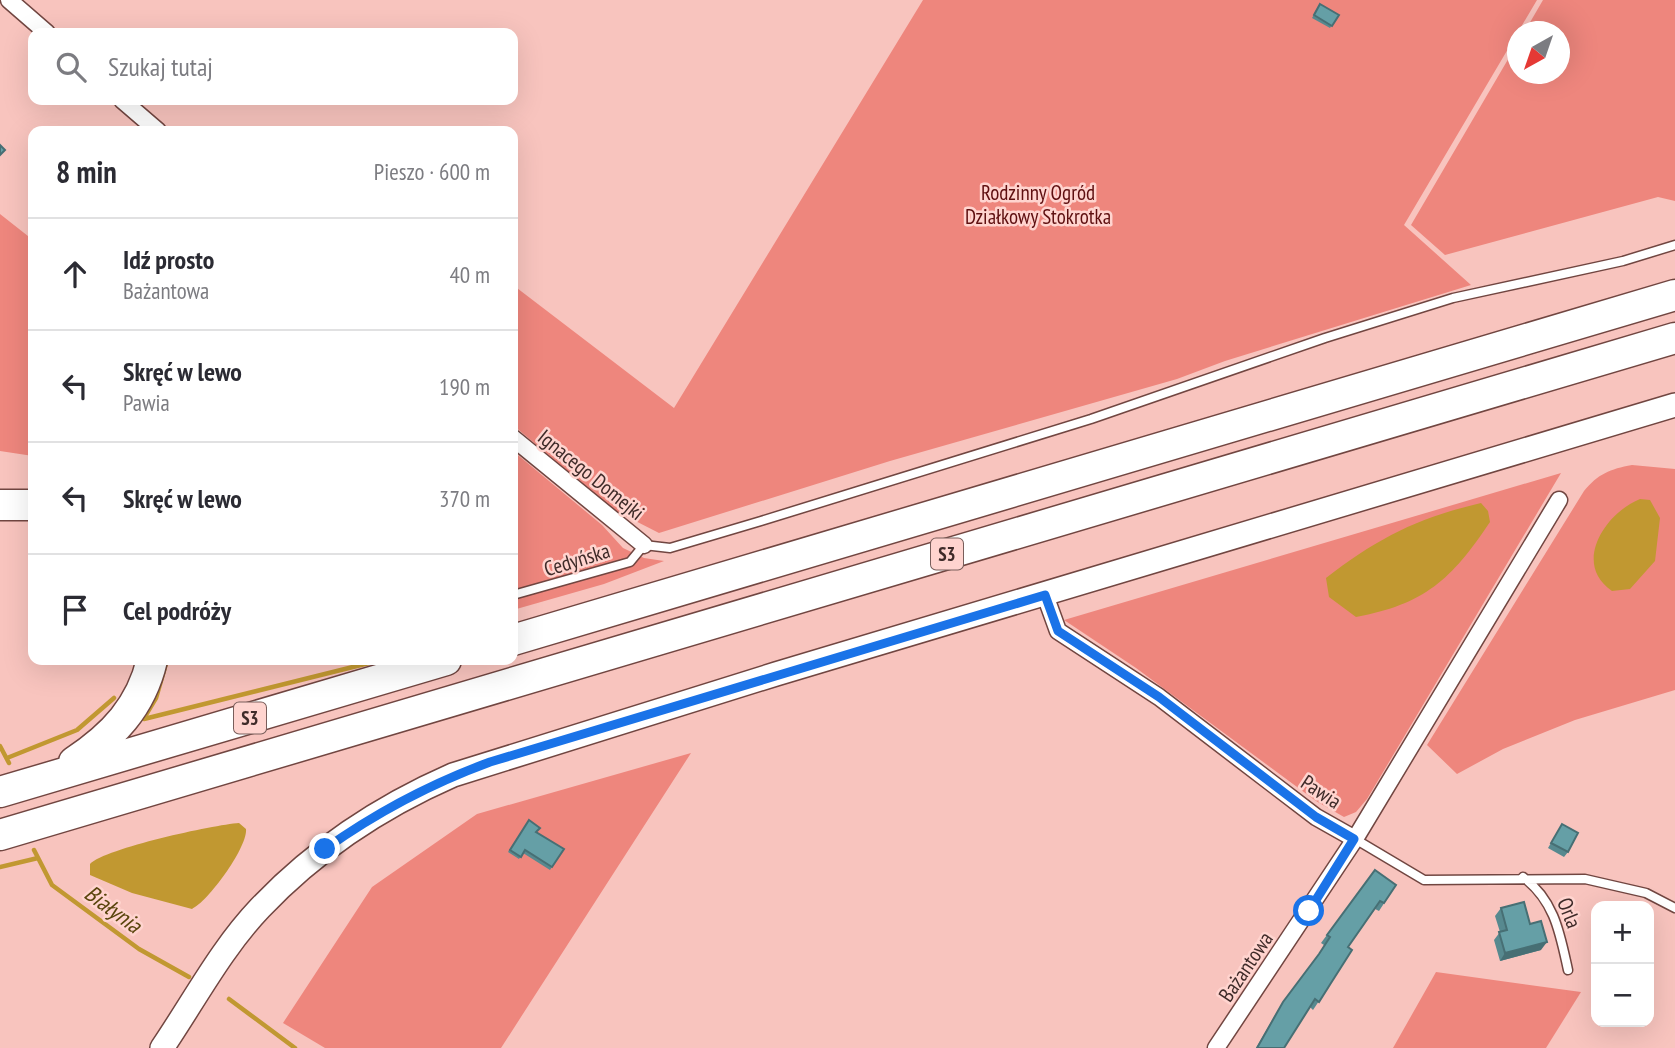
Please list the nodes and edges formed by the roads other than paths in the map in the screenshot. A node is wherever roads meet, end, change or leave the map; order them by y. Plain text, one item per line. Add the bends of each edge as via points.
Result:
1 (9, 0) edge
2 (41, 28) edge
3 (128, 105) edge
4 (152, 126) edge
5 (1675, 245) edge
6 (1675, 295) edge
7 (1675, 338) edge
8 (1675, 405) edge
9 (518, 442) edge
10 (0, 484) edge
11 (28, 485) edge
12 (1559, 500) dead end
13 (0, 505) edge
14 (28, 505) edge
15 (644, 545) junction
16 (518, 594) edge
17 (1045, 595) junction
18 (518, 639) edge
19 (150, 665) edge
20 (429, 665) edge
21 (54, 776) junction
22 (0, 792) edge
23 (0, 835) edge
24 (1354, 839) junction
25 (1523, 877) junction
26 (1675, 908) edge
27 (1568, 970) dead end
28 (162, 1048) edge
29 (1216, 1048) edge

1 - 2 street
3 - 4 street
5 - 15 lane via 1453,298 1091,419 761,522 670,548
6 - 18 highway, S3
7 - 23 highway, S3
8 - 17 main road
9 - 15 street, Ignacego Domejki
10 - 11 highway
12 - 24 street, Bażantowa
13 - 14 highway
15 - 16 lane, Cedyńska via 630,562
17 - 24 street, Pawia via 1058,631 1159,697 1316,817
17 - 28 main road via 490,762 422,789 325,849 259,909 212,970
19 - 21 highway via 129,714 99,745
20 - 21 highway, S3
21 - 22 highway, S3
24 - 25 lane, Pawia via 1424,880
24 - 29 street, Bażantowa
25 - 26 lane, Pawia via 1585,879 1646,893
25 - 27 lane, Orla via 1552,909

